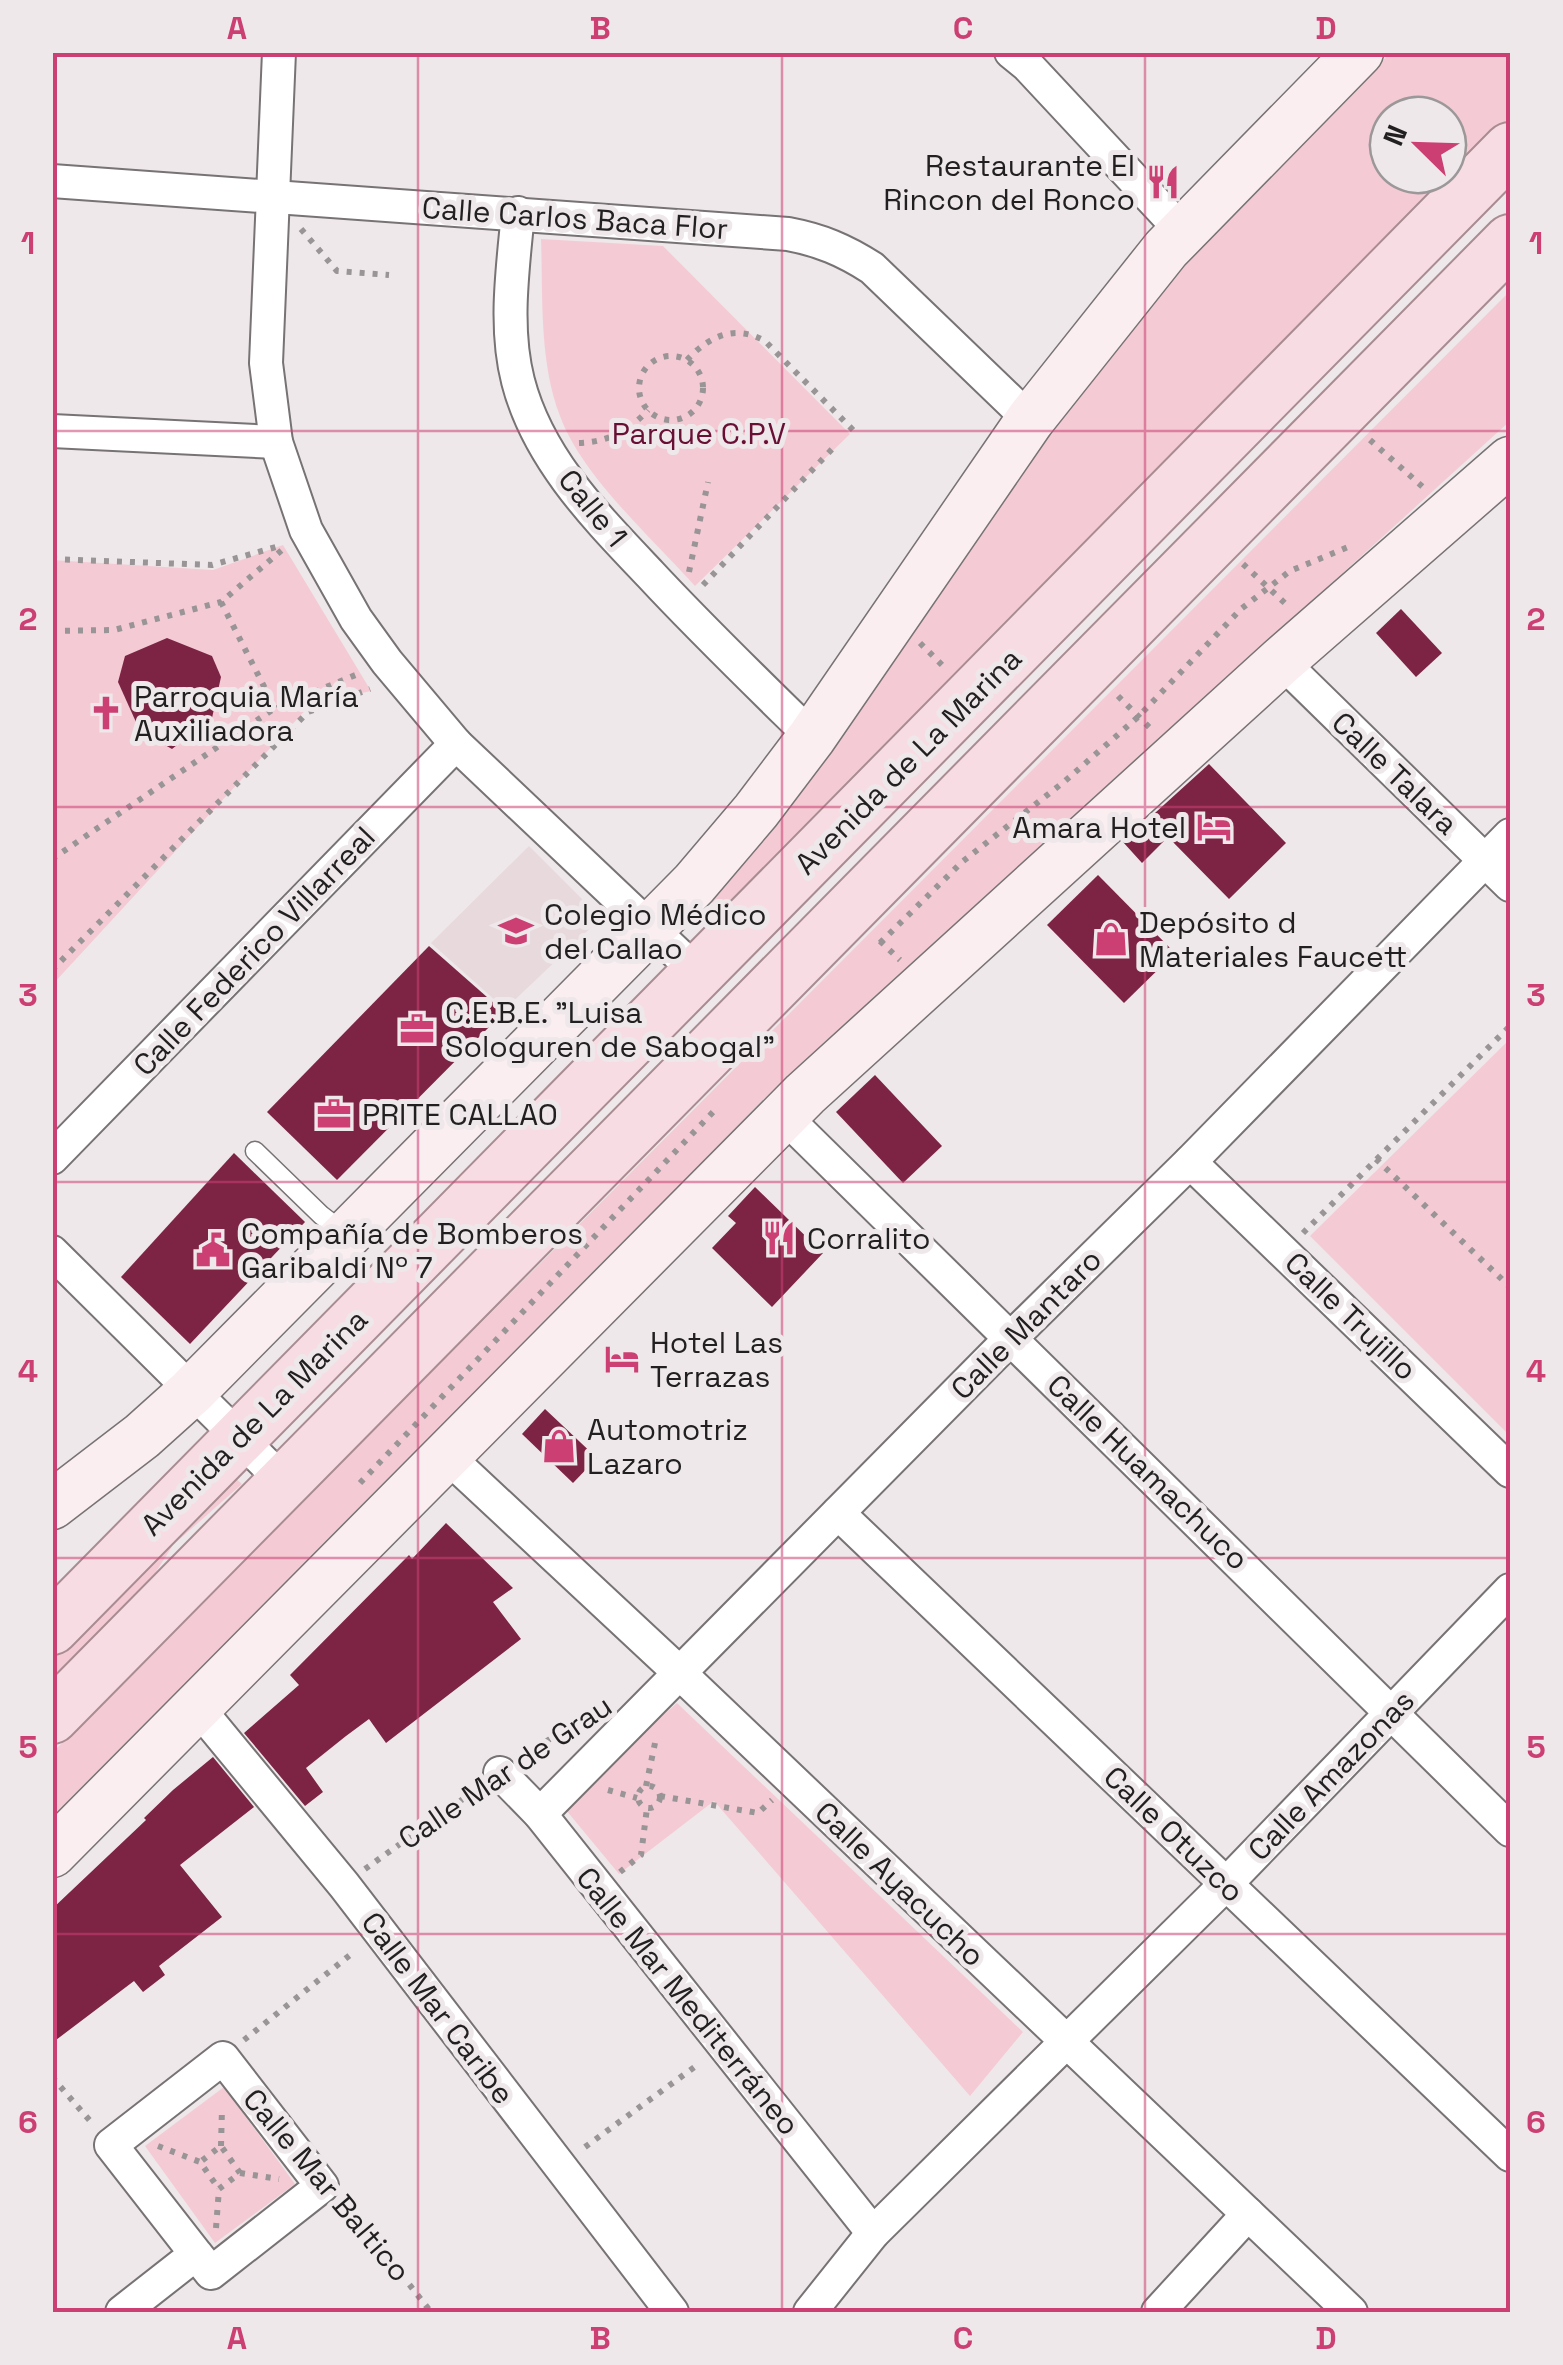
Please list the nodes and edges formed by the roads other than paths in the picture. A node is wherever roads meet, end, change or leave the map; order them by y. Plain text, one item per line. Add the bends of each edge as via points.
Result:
1 (278, 52) edge
2 (1011, 52) edge
3 (1360, 52) edge
4 (1510, 150) edge
5 (52, 181) edge
6 (270, 194) junction
7 (518, 213) junction
8 (1182, 230) junction
9 (1510, 240) edge
10 (1030, 420) junction
11 (52, 431) edge
12 (276, 442) junction
13 (1510, 461) edge
14 (1298, 646) junction
15 (812, 737) junction
16 (456, 744) junction
17 (1510, 834) edge
18 (1484, 860) junction
19 (1510, 886) edge
20 (651, 929) junction
21 (699, 974) junction
22 (784, 1116) junction
23 (255, 1150) dead end
24 (52, 1158) edge
25 (1190, 1162) junction
26 (347, 1235) junction
27 (52, 1252) edge
28 (1012, 1337) junction
29 (191, 1392) junction
30 (238, 1438) junction
31 (448, 1457) junction
32 (1510, 1471) edge
33 (284, 1482) junction
34 (52, 1505) edge
35 (838, 1512) junction
36 (1510, 1590) edge
37 (52, 1628) edge
38 (680, 1673) junction
39 (198, 1708) junction
40 (1393, 1712) junction
41 (52, 1717) edge
42 (500, 1772) road end
43 (540, 1814) junction
44 (1510, 1830) edge
45 (52, 1853) edge
46 (1226, 1884) junction
47 (1064, 2041) junction
48 (1510, 2155) edge
49 (1248, 2214) junction
50 (873, 2233) junction
51 (196, 2254) junction
52 (122, 2312) edge
53 (672, 2312) edge
54 (810, 2312) edge
55 (1158, 2312) edge
56 (1351, 2312) edge

1 - 6 street
2 - 8 street
3 - 8 main road
4 - 21 main road, Avenida de La Marina
5 - 6 street, Calle Carlos Baca Flor
6 - 7 street, Calle Carlos Baca Flor
6 - 12 street via 266,363
7 - 10 street, Calle Carlos Baca Flor via 788,234 842,249 872,268
7 - 15 street, Calle 1 via 511,328 518,381 540,438 584,504
8 - 10 main road
9 - 33 main road
10 - 15 main road
11 - 12 street
12 - 16 street via 306,530 356,619
13 - 14 main road
14 - 18 street, Calle Talara
14 - 22 main road
15 - 20 main road
16 - 20 street
16 - 24 street, Calle Federico Villarreal
17 - 18 street, Calle Mantaro
18 - 19 street, Calle Talara
18 - 25 street, Calle Mantaro
20 - 21 street
20 - 26 main road
21 - 30 main road, Avenida de La Marina
22 - 28 street, Calle Huamachuco
22 - 31 main road
23 - 26 lane
25 - 28 street, Calle Mantaro
25 - 32 street, Calle Trujillo
26 - 29 main road
27 - 29 street
28 - 35 street, Calle Mantaro
28 - 40 street, Calle Huamachuco
29 - 30 street
29 - 34 main road
30 - 33 street
30 - 37 main road, Avenida de La Marina
31 - 38 street, Calle Ayacucho
31 - 39 main road
33 - 41 main road
35 - 38 street, Calle Mantaro
35 - 46 street, Calle Otuzco
36 - 40 street, Calle Amazonas
38 - 43 street, Calle Mantaro
38 - 47 street, Calle Ayacucho
39 - 45 main road
39 - 53 street, Calle Mar Caribe via 344,1885
40 - 44 street, Calle Huamachuco
40 - 46 street, Calle Amazonas
42 - 43 street, Calle Mar Mediterráneo
43 - 50 street, Calle Mar Mediterráneo
46 - 47 street, Calle Amazonas
46 - 48 street, Calle Otuzco
47 - 49 street, Calle Ayacucho
47 - 50 street, Calle Amazonas
49 - 55 street
49 - 56 street, Calle Ayacucho
50 - 54 street, Calle Amazonas
51 - 51 street, Calle Mar Baltico via 111,2145 223,2058 322,2186 211,2273
51 - 52 street

